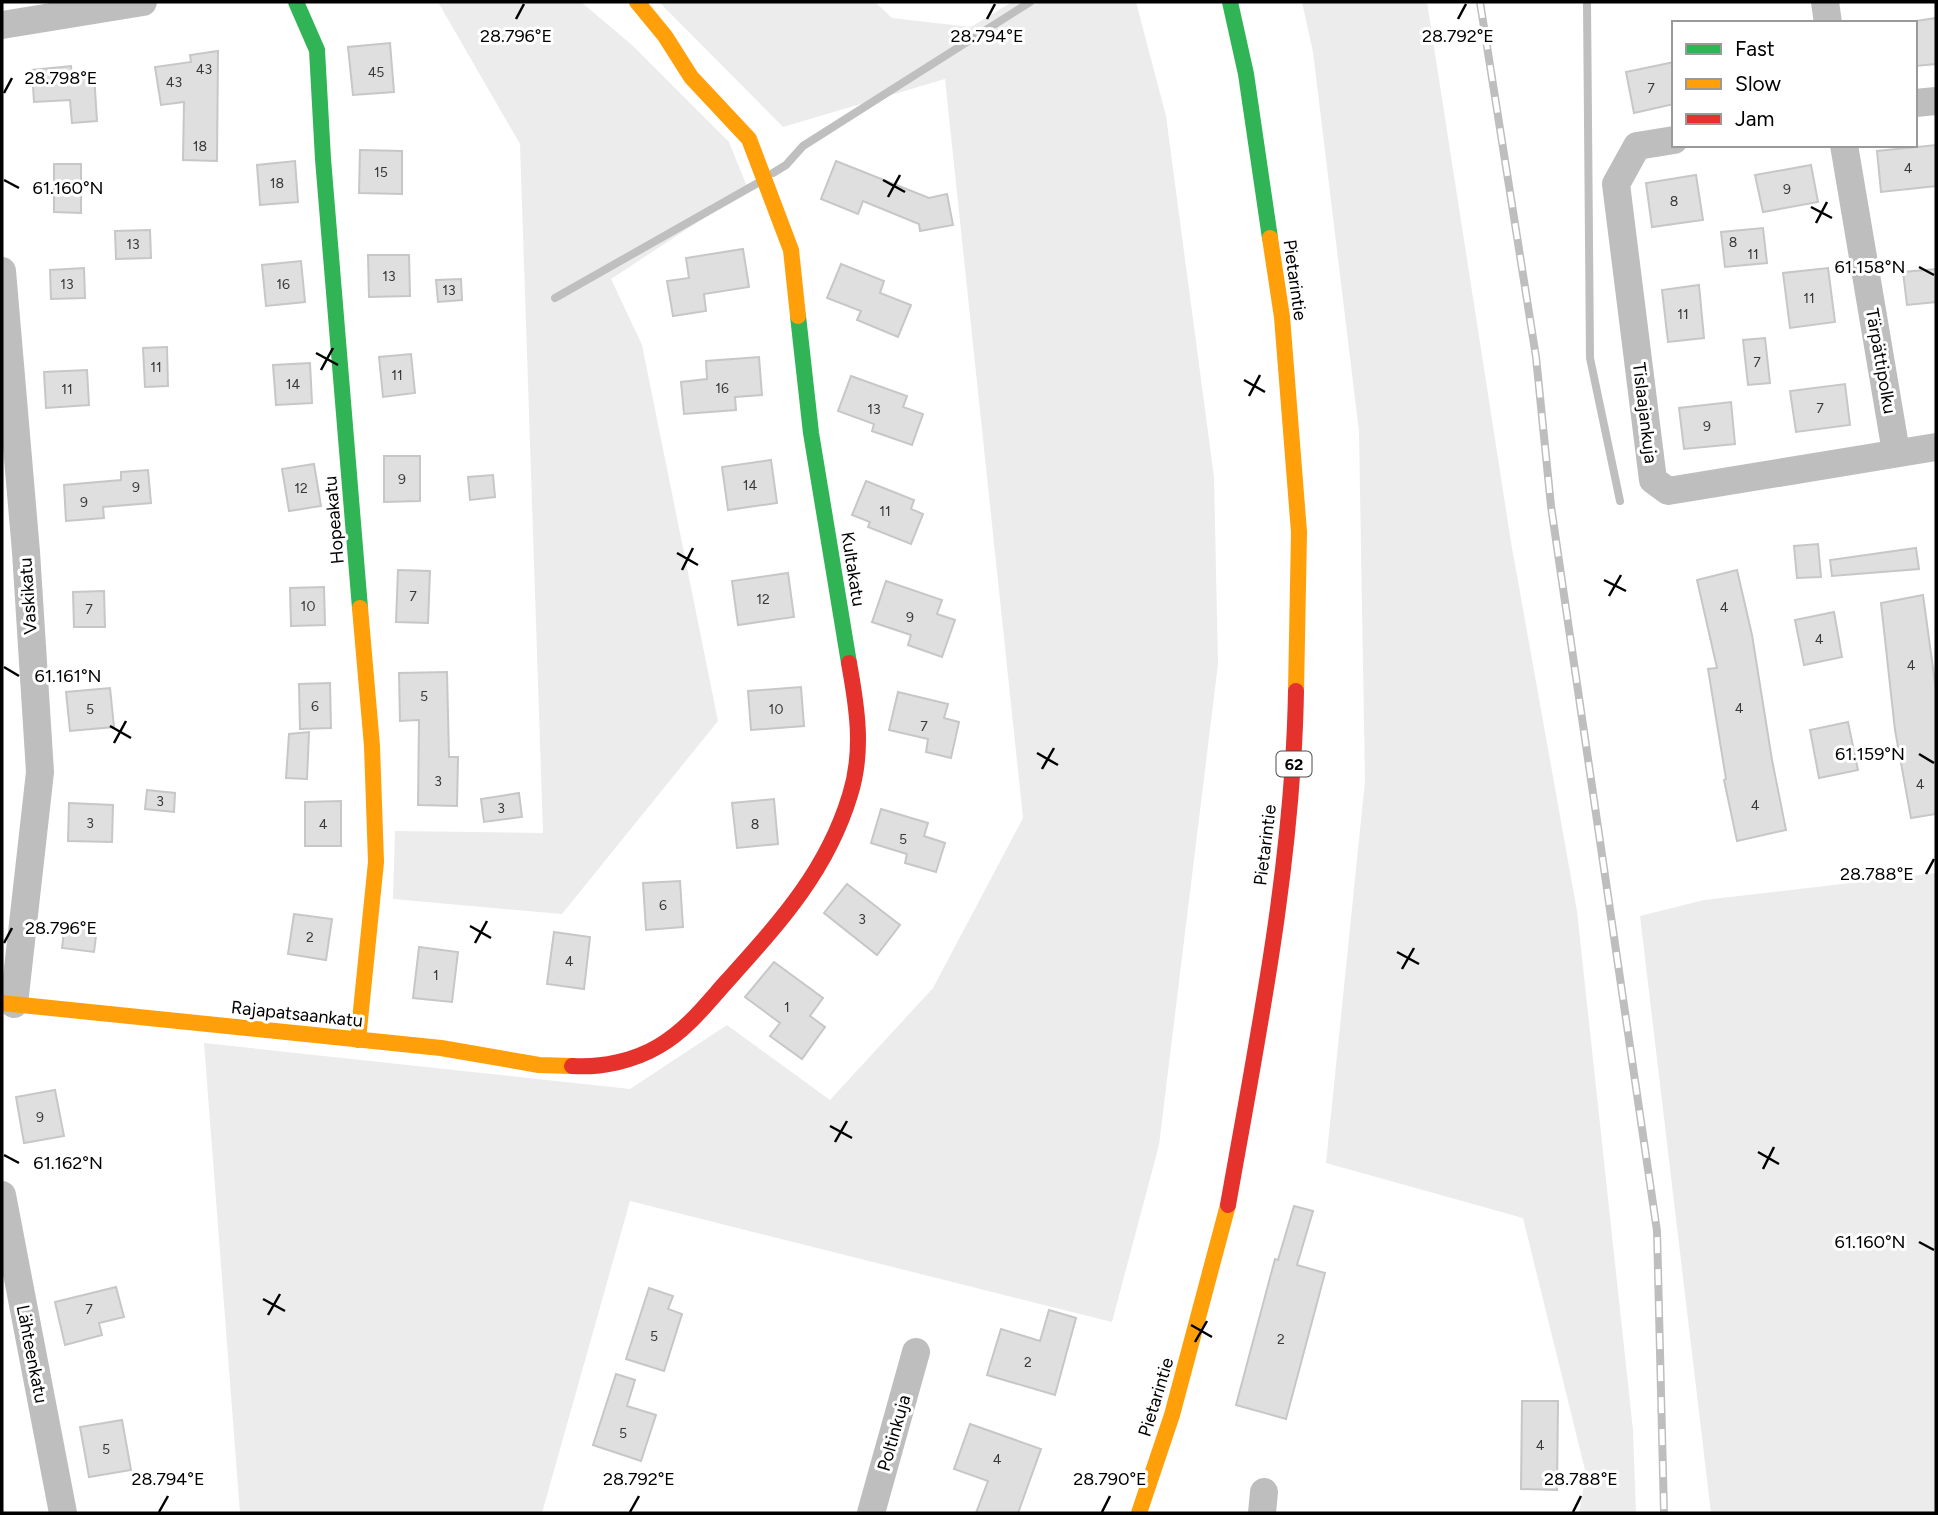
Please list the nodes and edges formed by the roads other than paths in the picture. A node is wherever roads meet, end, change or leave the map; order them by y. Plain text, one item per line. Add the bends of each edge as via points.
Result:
1 (143, 2) edge
2 (296, 2) edge
3 (637, 2) edge
4 (1230, 2) edge
5 (1825, 2) edge
6 (1828, 21) edge
7 (2, 25) edge
8 (1936, 101) edge
9 (1917, 103) edge
10 (1672, 140) edge
11 (1844, 147) edge
12 (2, 271) edge
13 (1936, 447) edge
14 (1896, 452) junction
15 (8, 1004) edge
16 (358, 1040) junction
17 (588, 1067) joint
18 (2, 1195) edge
19 (916, 1352) dead end
20 (63, 1513) edge
21 (871, 1513) edge
22 (1139, 1513) edge

1 - 7 street
2 - 16 street, Hopeakatu via 317,50 372,746 376,862
3 - 17 street, Kultakatu via 691,77 749,139 791,250 811,433 858,716 859,755 836,835 812,880 780,922 688,1024 662,1045 638,1057
4 - 22 street, Pietarintie / 62 via 1246,74 1283,330 1299,532 1295,761 1270,968 1227,1213 1172,1415
5 - 6 street
8 - 9 street
10 - 14 street, Tislaajankuja via 1637,146 1616,184 1653,481 1668,491
11 - 14 street, Tärpättipolku
12 - 15 street, Vaskikatu via 40,772
13 - 14 street, Tislaajankuja
15 - 16 street, Rajapatsaankatu
16 - 17 street, Rajapatsaankatu via 539,1065
18 - 20 street, Lähteenkatu
19 - 21 street, Poltinkuja

